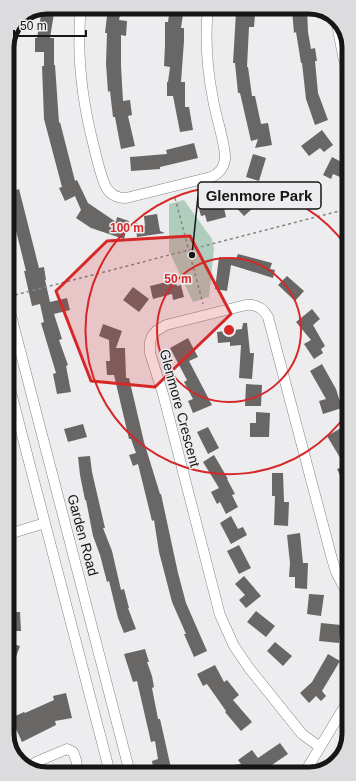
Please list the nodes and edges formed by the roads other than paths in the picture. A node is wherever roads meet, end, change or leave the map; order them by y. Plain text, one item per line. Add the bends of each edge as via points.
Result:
1 (80, 14) edge
2 (208, 14) edge
3 (339, 33) edge
4 (342, 46) edge
5 (14, 327) edge
6 (14, 404) edge
7 (45, 523) junction
8 (14, 532) edge
9 (342, 584) edge
10 (342, 711) edge
11 (320, 747) junction
12 (33, 764) edge
13 (76, 767) edge
14 (108, 767) edge
15 (128, 767) edge
16 (308, 767) edge

1 - 2 street via 79,58 87,118 105,185 111,194 126,198 211,177 224,164 224,150 210,81
3 - 4 street
5 - 15 street, Garden Road
6 - 7 street
7 - 8 street
7 - 14 street
9 - 11 street, Glenmore Crescent via 332,559 266,313 256,305 246,305 166,325 156,331 150,342 150,353 220,615 234,646 249,668 302,734
10 - 11 street
11 - 16 street
12 - 13 street via 67,749 73,752

